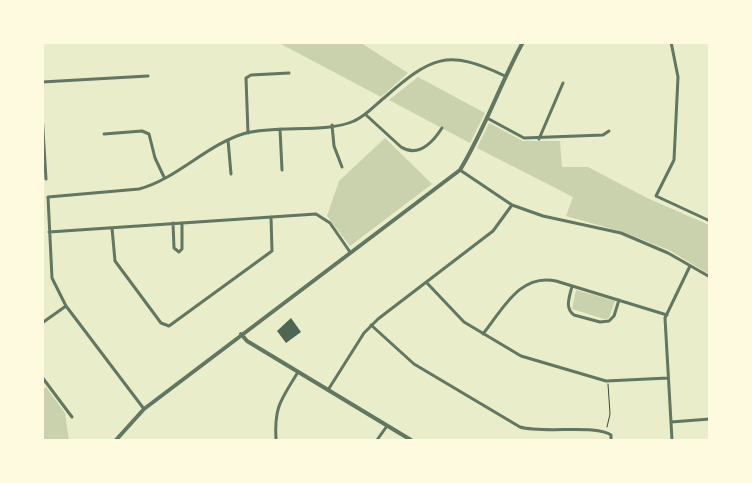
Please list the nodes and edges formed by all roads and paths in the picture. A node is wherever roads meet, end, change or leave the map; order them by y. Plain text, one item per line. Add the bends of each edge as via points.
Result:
1 (523, 42) edge
2 (671, 42) edge
3 (288, 73) dead end
4 (148, 76) dead end
5 (505, 76) junction
6 (42, 82) edge
7 (563, 83) dead end
8 (42, 113) edge
9 (365, 114) junction
10 (487, 118) junction
11 (332, 126) junction
12 (442, 128) dead end
13 (280, 129) junction
14 (609, 131) dead end
15 (248, 132) junction
16 (104, 134) dead end
17 (538, 138) junction
18 (228, 140) junction
19 (43, 150) edge
20 (342, 167) dead end
21 (282, 170) dead end
22 (460, 170) junction
23 (231, 174) dead end
24 (164, 177) junction
25 (46, 179) dead end
26 (512, 205) junction
27 (271, 217) junction
28 (182, 222) junction
29 (710, 222) edge
30 (173, 223) junction
31 (112, 228) junction
32 (49, 232) junction
33 (350, 252) junction
34 (690, 266) junction
35 (710, 277) edge
36 (427, 283) junction
37 (572, 286) junction
38 (619, 300) junction
39 (66, 306) junction
40 (667, 314) junction
41 (42, 322) edge
42 (371, 325) junction
43 (241, 334) junction
44 (483, 334) junction
45 (299, 371) junction
46 (42, 377) edge
47 (668, 378) junction
48 (608, 381) junction
49 (46, 382) junction
50 (42, 385) edge
51 (328, 390) junction
52 (144, 409) junction
53 (72, 417) dead end
54 (710, 419) edge
55 (671, 422) junction
56 (386, 426) junction
57 (606, 431) junction
58 (116, 440) edge
59 (276, 440) edge
60 (377, 440) edge
61 (411, 440) edge
62 (611, 440) edge
63 (672, 440) edge

1 - 5 street
2 - 29 street via 678,77 674,160 656,196
3 - 15 street via 246,78
4 - 6 street
5 - 9 street via 467,60 434,62 410,75
5 - 10 street
7 - 17 street
8 - 19 street
9 - 11 street via 354,122
9 - 12 street via 408,150 425,148
10 - 17 street via 524,138
10 - 22 street
11 - 13 street
11 - 20 street via 334,146
13 - 15 street
13 - 21 street
14 - 17 street via 603,135
15 - 18 street
16 - 24 street via 149,134
18 - 23 street
18 - 24 street
19 - 25 street
22 - 26 street
22 - 33 street
24 - 32 street via 139,189 51,196 47,200
26 - 34 street via 543,216 621,233
26 - 36 street via 493,230
27 - 28 street
27 - 31 street via 272,251 169,326 161,323 115,261
27 - 33 street via 321,216 330,223
28 - 30 street
28 - 30 street via 182,249 179,252 174,248
30 - 31 street
31 - 32 street
32 - 39 street via 52,278
33 - 43 street
34 - 35 street
34 - 40 street
36 - 42 street
36 - 44 street via 453,312
37 - 38 street
37 - 38 street via 568,305 574,315 600,322 610,321
37 - 44 street via 546,279 527,283
38 - 40 street
39 - 41 street
39 - 52 street
40 - 47 street
42 - 51 street
42 - 57 street via 414,364 520,427
43 - 45 street via 247,341
43 - 52 street
44 - 48 street via 521,356 588,378
45 - 51 street
45 - 59 street via 278,405
46 - 49 street
47 - 48 street
47 - 55 street
48 - 57 path via 610,414
49 - 50 street
49 - 53 street
51 - 56 street
52 - 58 street
54 - 55 street
55 - 63 street
56 - 60 street
56 - 61 street
57 - 62 street

